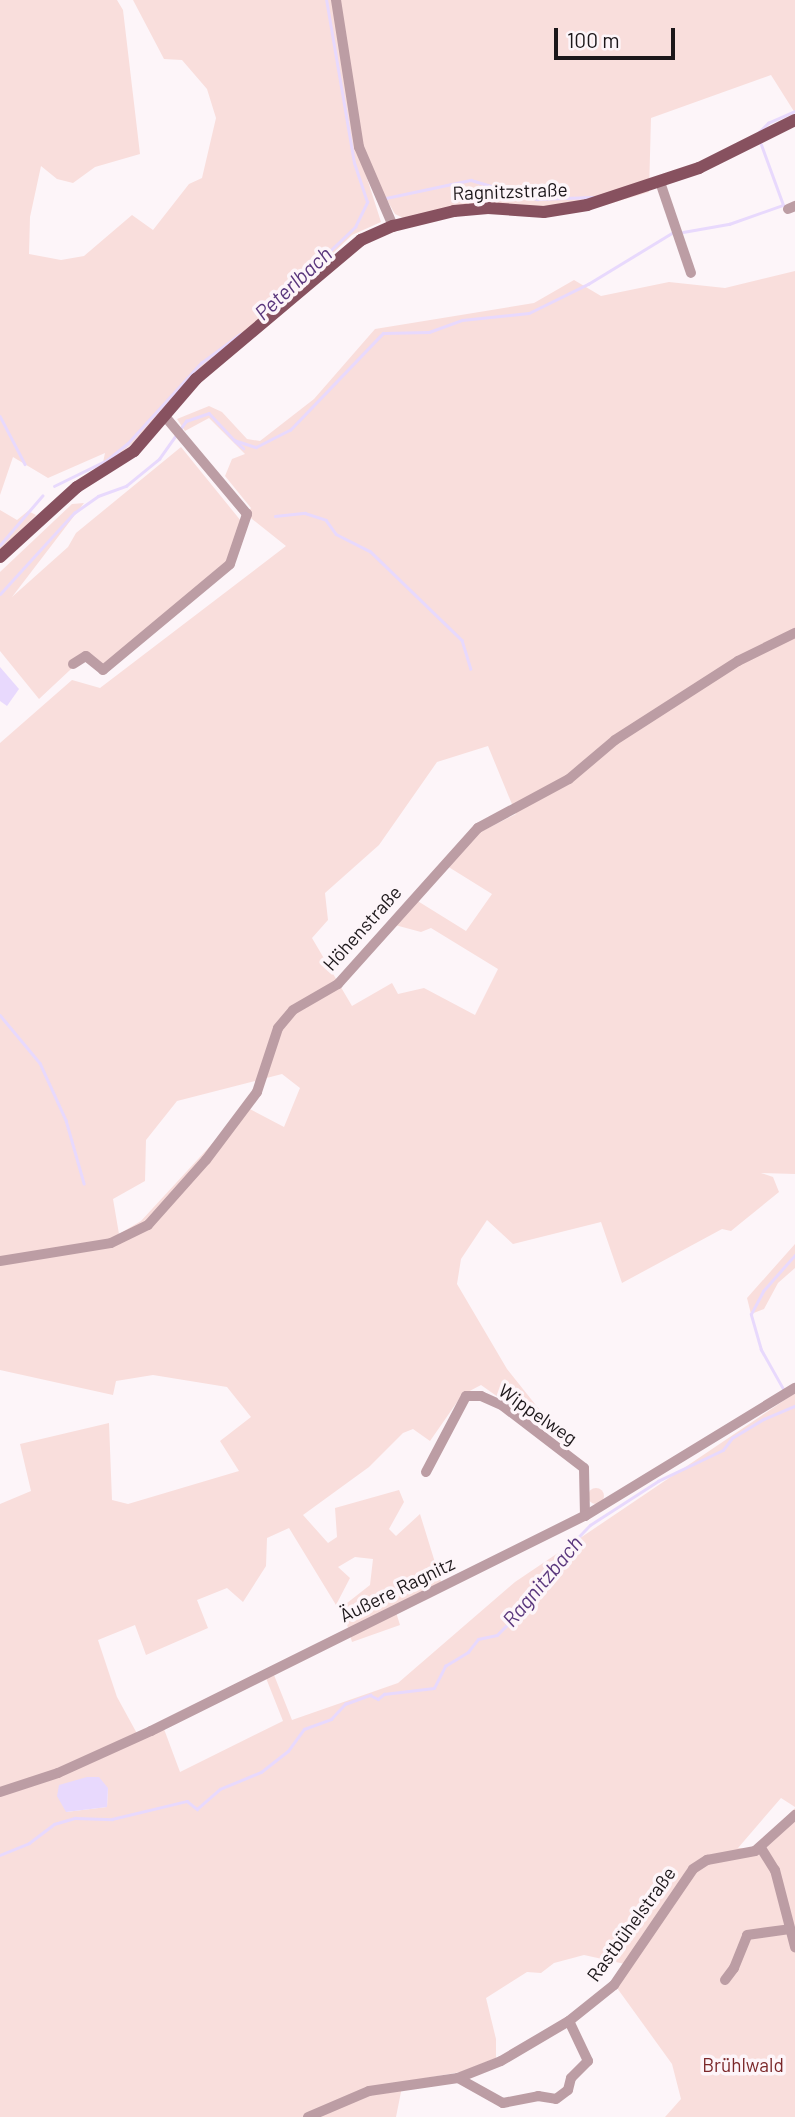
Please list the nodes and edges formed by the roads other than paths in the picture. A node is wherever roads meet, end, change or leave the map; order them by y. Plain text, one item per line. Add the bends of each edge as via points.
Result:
1 (336, 0) edge
2 (795, 120) edge
3 (660, 182) junction
4 (393, 226) junction
5 (691, 273) dead end
6 (164, 415) junction
7 (0, 557) edge
8 (795, 632) edge
9 (72, 664) dead end
10 (0, 1261) edge
11 (795, 1388) edge
12 (426, 1472) dead end
13 (585, 1516) junction
14 (0, 1792) edge
15 (795, 1815) edge
16 (761, 1848) junction
17 (790, 1929) junction
18 (795, 1947) edge
19 (725, 1980) dead end
20 (569, 2021) junction
21 (458, 2078) junction
22 (308, 2117) edge

1 - 4 street via 359,147
2 - 3 main road, Ragnitzstraße via 699,168
3 - 4 main road, Ragnitzstraße via 567,211 488,208
3 - 5 street
4 - 6 main road, Ragnitzstraße via 341,253 284,309 196,379
6 - 7 main road, Ragnitzstraße via 134,451 77,487
6 - 9 street via 247,514 230,564 103,670 86,656
8 - 10 street, Höhenstraße via 738,661 615,740 569,779 478,828 338,984 293,1010 278,1028 257,1092 206,1160 148,1225 111,1243
11 - 13 street, Äußere Ragnitz
12 - 13 street, Wippelweg via 466,1396 481,1396 503,1406 584,1468
13 - 14 street, Äußere Ragnitz via 151,1731 58,1773
15 - 16 street
16 - 17 street via 771,1861
16 - 20 street, Rastbühelstraße via 707,1860 693,1869 614,1985
17 - 18 street
17 - 19 street via 747,1935
20 - 21 street, Rastbühelstraße via 507,2058
20 - 21 street via 588,2062 556,2099 532,2097 503,2103
21 - 22 street, Rastbühelstraße via 369,2091

